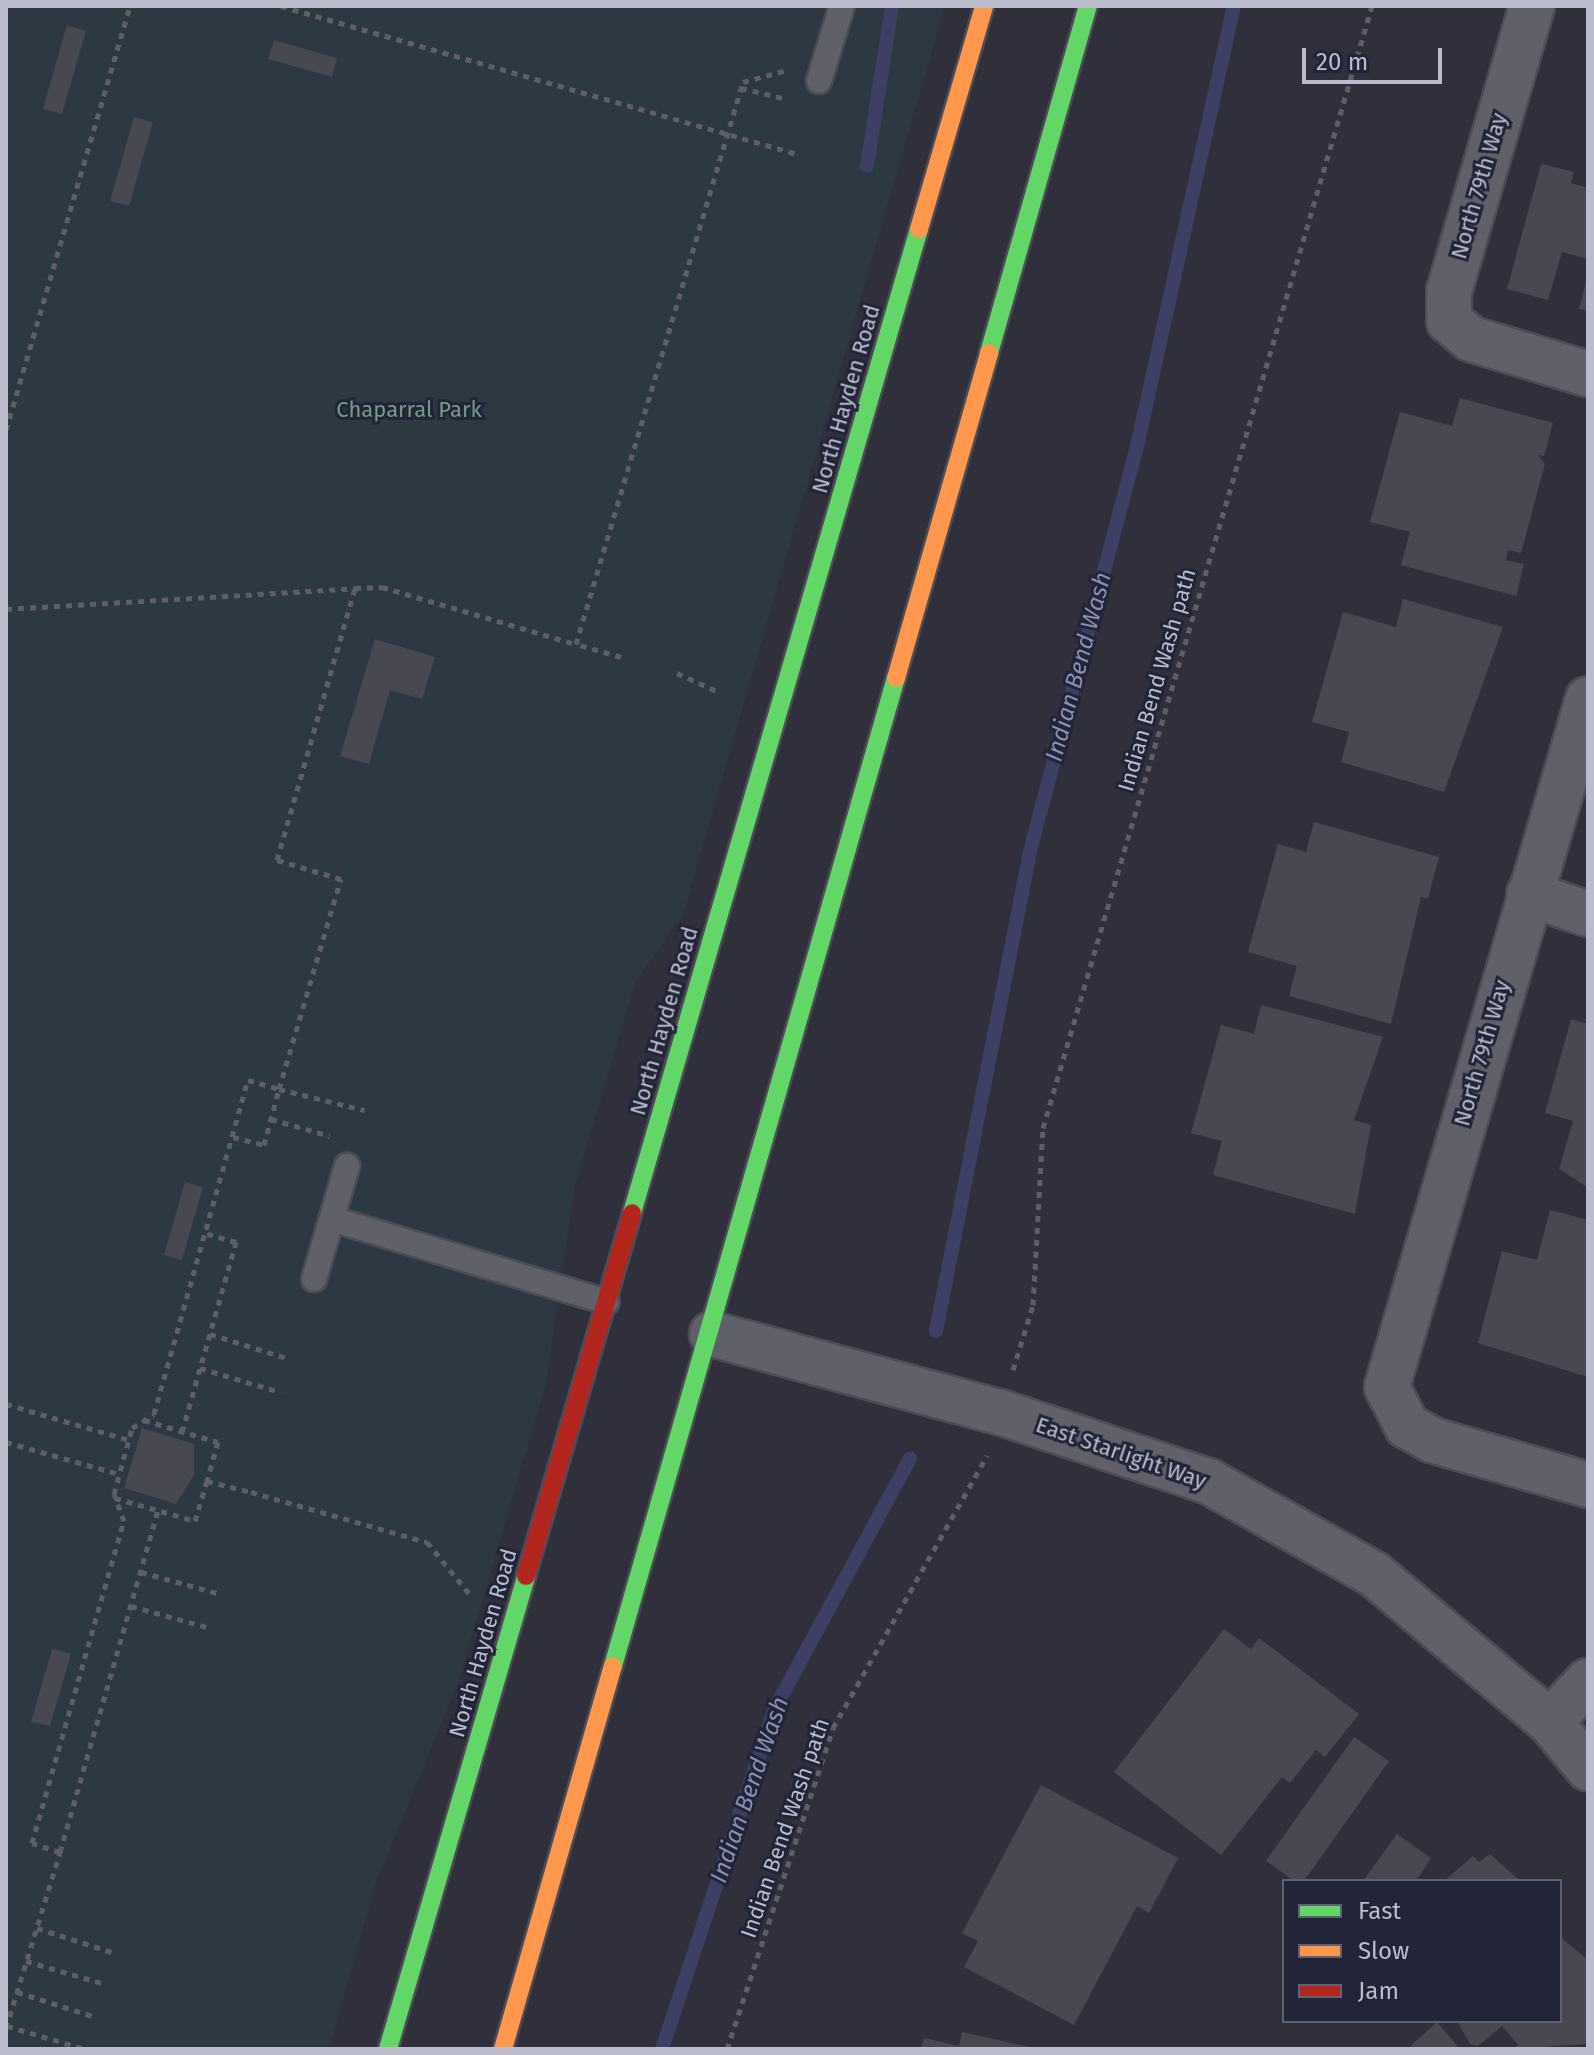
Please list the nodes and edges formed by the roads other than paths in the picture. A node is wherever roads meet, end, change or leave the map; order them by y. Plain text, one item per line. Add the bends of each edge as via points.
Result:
1 (842, 6) edge
2 (984, 6) edge
3 (1088, 6) edge
4 (1532, 6) edge
5 (819, 81) dead end
6 (1588, 374) edge
7 (1588, 699) edge
8 (1529, 894) junction
9 (1588, 914) edge
10 (347, 1166) dead end
11 (332, 1219) junction
12 (314, 1279) dead end
13 (607, 1302) junction
14 (712, 1334) junction
15 (1588, 1485) edge
16 (1588, 1681) edge
17 (1550, 1722) junction
18 (1588, 1768) edge
19 (388, 2049) edge
20 (503, 2049) edge

1 - 5 lane
2 - 13 main road, North Hayden Road
3 - 14 main road
4 - 6 street, North 79th Way via 1449,291 1449,321 1471,339
7 - 8 street, North 79th Way
8 - 9 street
8 - 15 street, North 79th Way via 1390,1365 1393,1408 1432,1440
10 - 11 lane
11 - 12 lane
11 - 13 lane
13 - 19 main road, North Hayden Road
14 - 17 street, East Starlight Way via 1000,1412 1208,1481 1374,1574
14 - 20 main road
16 - 17 street
17 - 18 street, East Starlight Way

